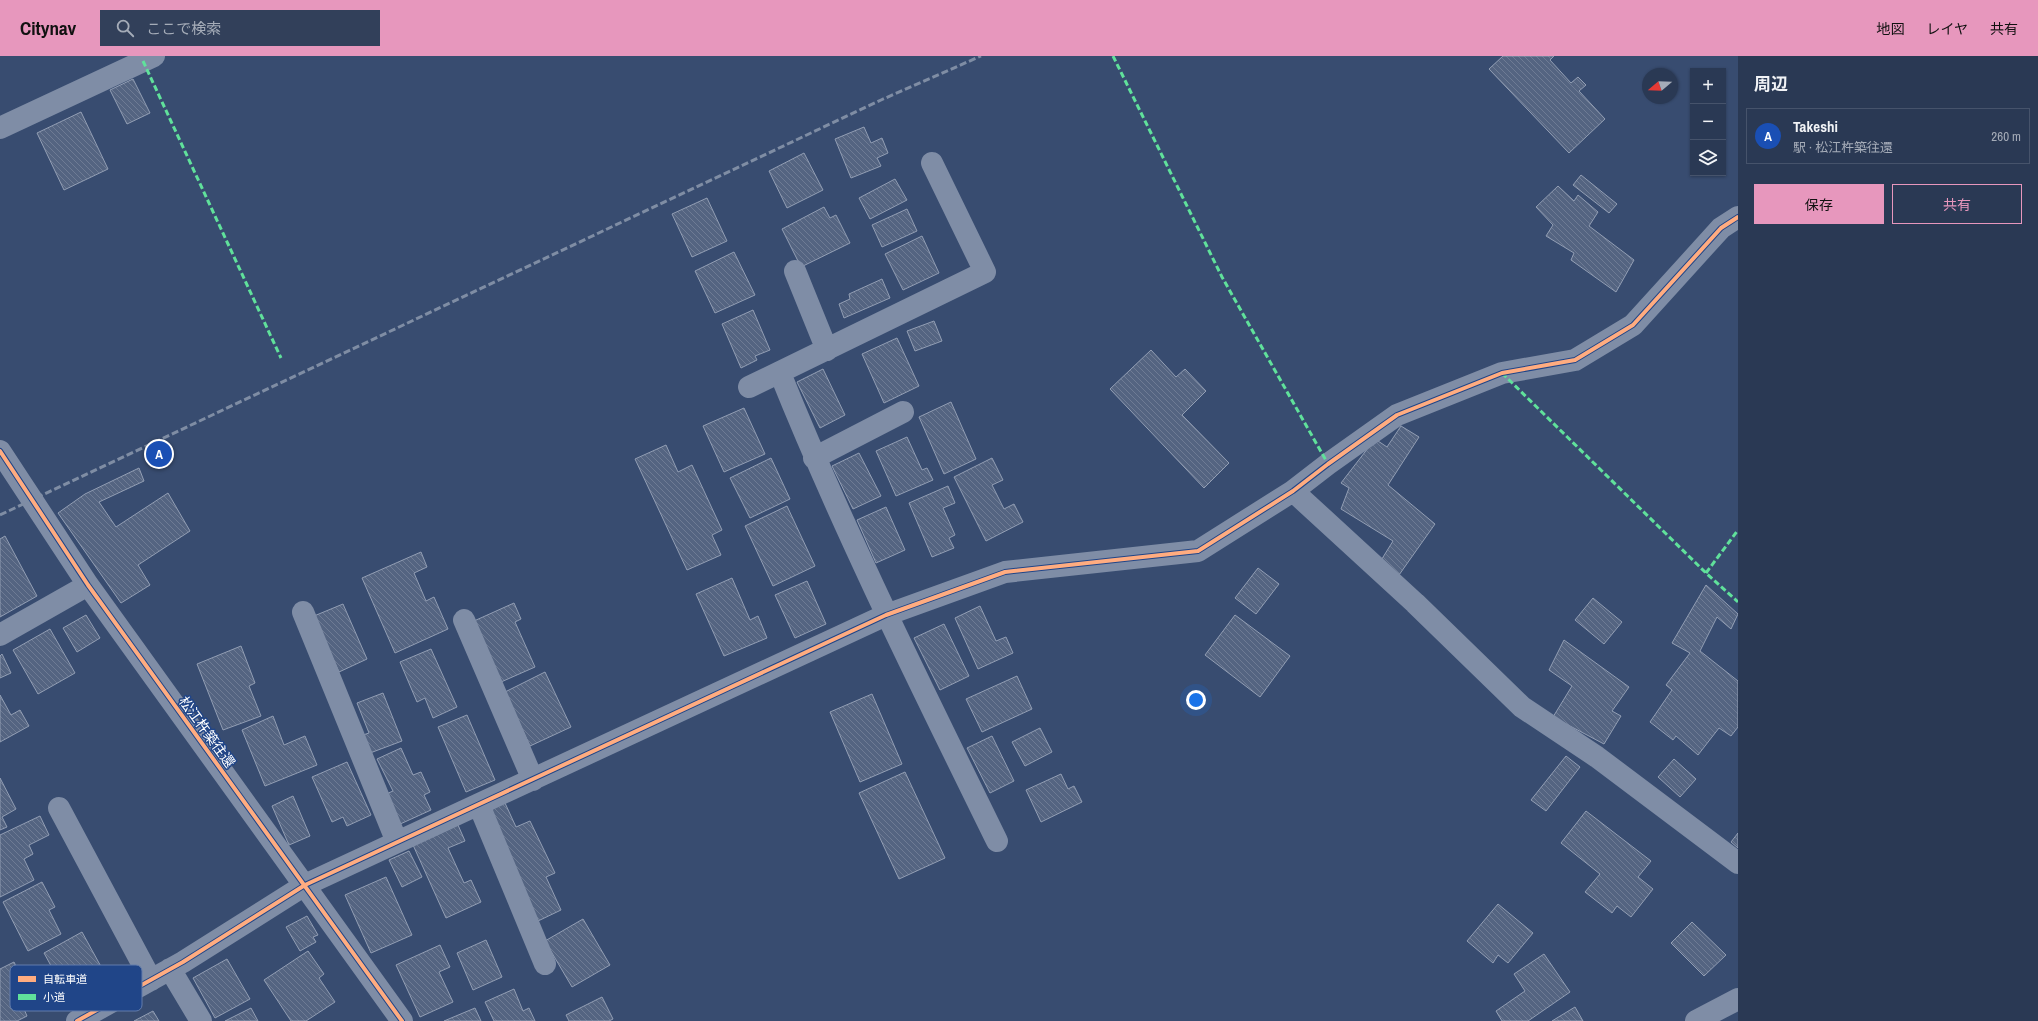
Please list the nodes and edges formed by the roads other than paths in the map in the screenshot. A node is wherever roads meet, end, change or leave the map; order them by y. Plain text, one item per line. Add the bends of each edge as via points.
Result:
1 (146, 58) edge
2 (0, 128) edge
3 (932, 163) dead end
4 (1738, 217) edge
5 (795, 271) dead end
6 (827, 350) junction
7 (780, 373) junction
8 (749, 387) dead end
9 (903, 412) dead end
10 (0, 451) edge
11 (814, 458) junction
12 (7, 474) edge
13 (1294, 491) junction
14 (88, 585) junction
15 (303, 612) dead end
16 (886, 615) junction
17 (464, 620) dead end
18 (0, 635) edge
19 (533, 780) junction
20 (479, 805) junction
21 (60, 808) dead end
22 (997, 841) dead end
23 (397, 842) junction
24 (1738, 863) edge
25 (305, 885) junction
26 (545, 964) dead end
27 (170, 969) junction
28 (151, 980) junction
29 (142, 985) edge
30 (1738, 999) edge
31 (95, 1011) edge
32 (77, 1021) edge
33 (201, 1021) edge
34 (402, 1021) edge
35 (1696, 1021) edge

1 - 2 street
3 - 6 street via 985,272
4 - 13 street via 1721,228 1633,325 1574,360 1502,373 1397,415
5 - 6 street
6 - 7 street
7 - 8 street
7 - 11 street
9 - 11 street
10 - 12 street, 松江杵築往還
11 - 16 street
12 - 14 street, 松江杵築往還
13 - 16 street via 1198,551 1004,572
13 - 24 street via 1522,707 1597,757
14 - 18 street
14 - 25 street, 松江杵築往還
15 - 23 street
16 - 19 street
16 - 22 street
17 - 19 street
19 - 20 street
20 - 23 street
20 - 26 street
21 - 28 street
23 - 25 street
25 - 27 street
25 - 34 street, 松江杵築往還
27 - 28 street
27 - 33 street
28 - 29 street
30 - 35 street
31 - 32 street

